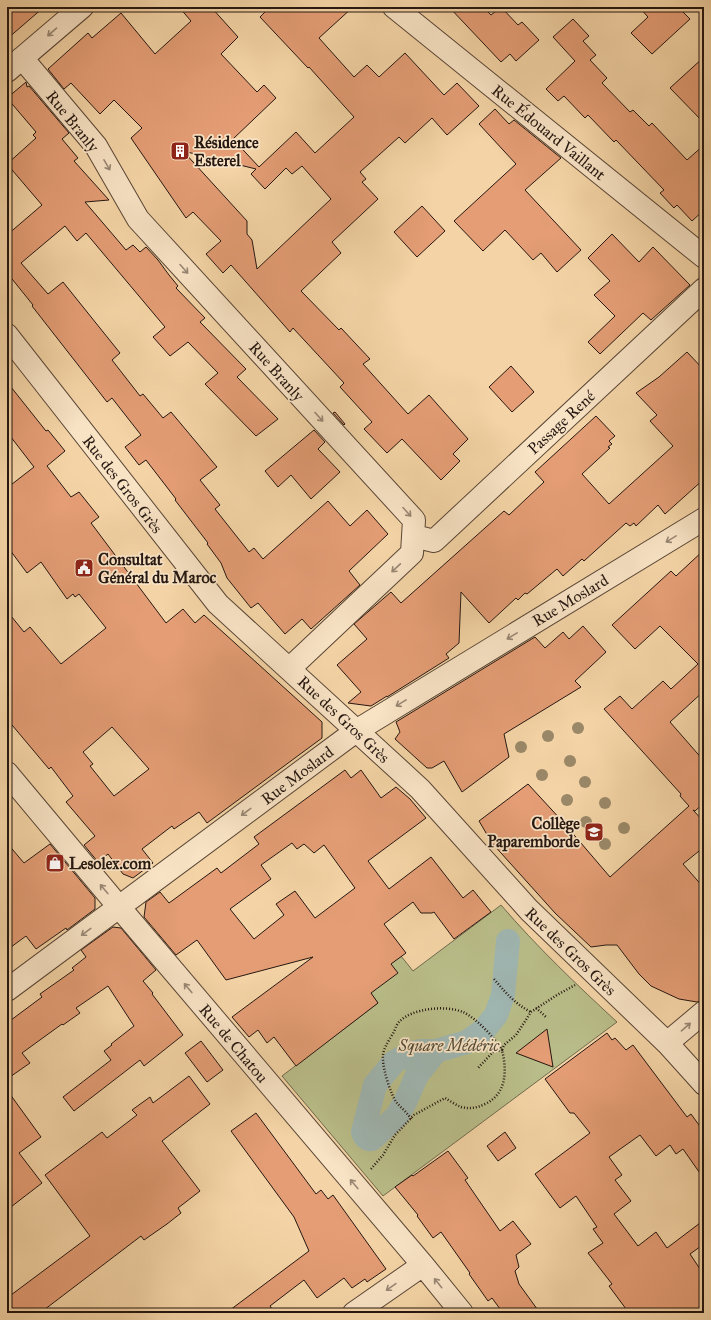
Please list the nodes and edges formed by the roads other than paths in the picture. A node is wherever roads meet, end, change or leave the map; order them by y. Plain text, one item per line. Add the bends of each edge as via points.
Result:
1 (82, 7) edge
2 (394, 7) edge
3 (14, 65) edge
4 (704, 257) edge
5 (704, 289) edge
6 (7, 335) edge
7 (704, 519) edge
8 (414, 536) junction
9 (289, 668) junction
10 (356, 731) junction
11 (7, 772) edge
12 (119, 907) junction
13 (7, 990) edge
14 (704, 1012) edge
15 (667, 1043) junction
16 (704, 1084) edge
17 (423, 1265) junction
18 (354, 1313) edge
19 (462, 1313) edge

1 -> 3 street
2 - 4 street, Rue Édouard Vaillant
3 -> 8 street, Rue Branly via 96,146 138,219 414,520
5 - 8 street, Passage René via 434,542
6 - 9 street, Rue des Gros Grès via 218,604
7 -> 10 street, Rue Moslard
8 -> 9 street, Rue Branly via 412,553
9 - 10 street, Rue des Gros Grès
10 -> 12 street, Rue Moslard
10 - 15 street, Rue des Gros Grès via 420,790 529,910
12 -> 11 street, Rue de Chatou
12 -> 13 street, Rue Moslard
17 -> 12 street, Rue de Chatou
15 -> 14 street
15 - 16 street, Rue des Gros Grès
17 -> 18 street
19 -> 17 street, Rue de Chatou

